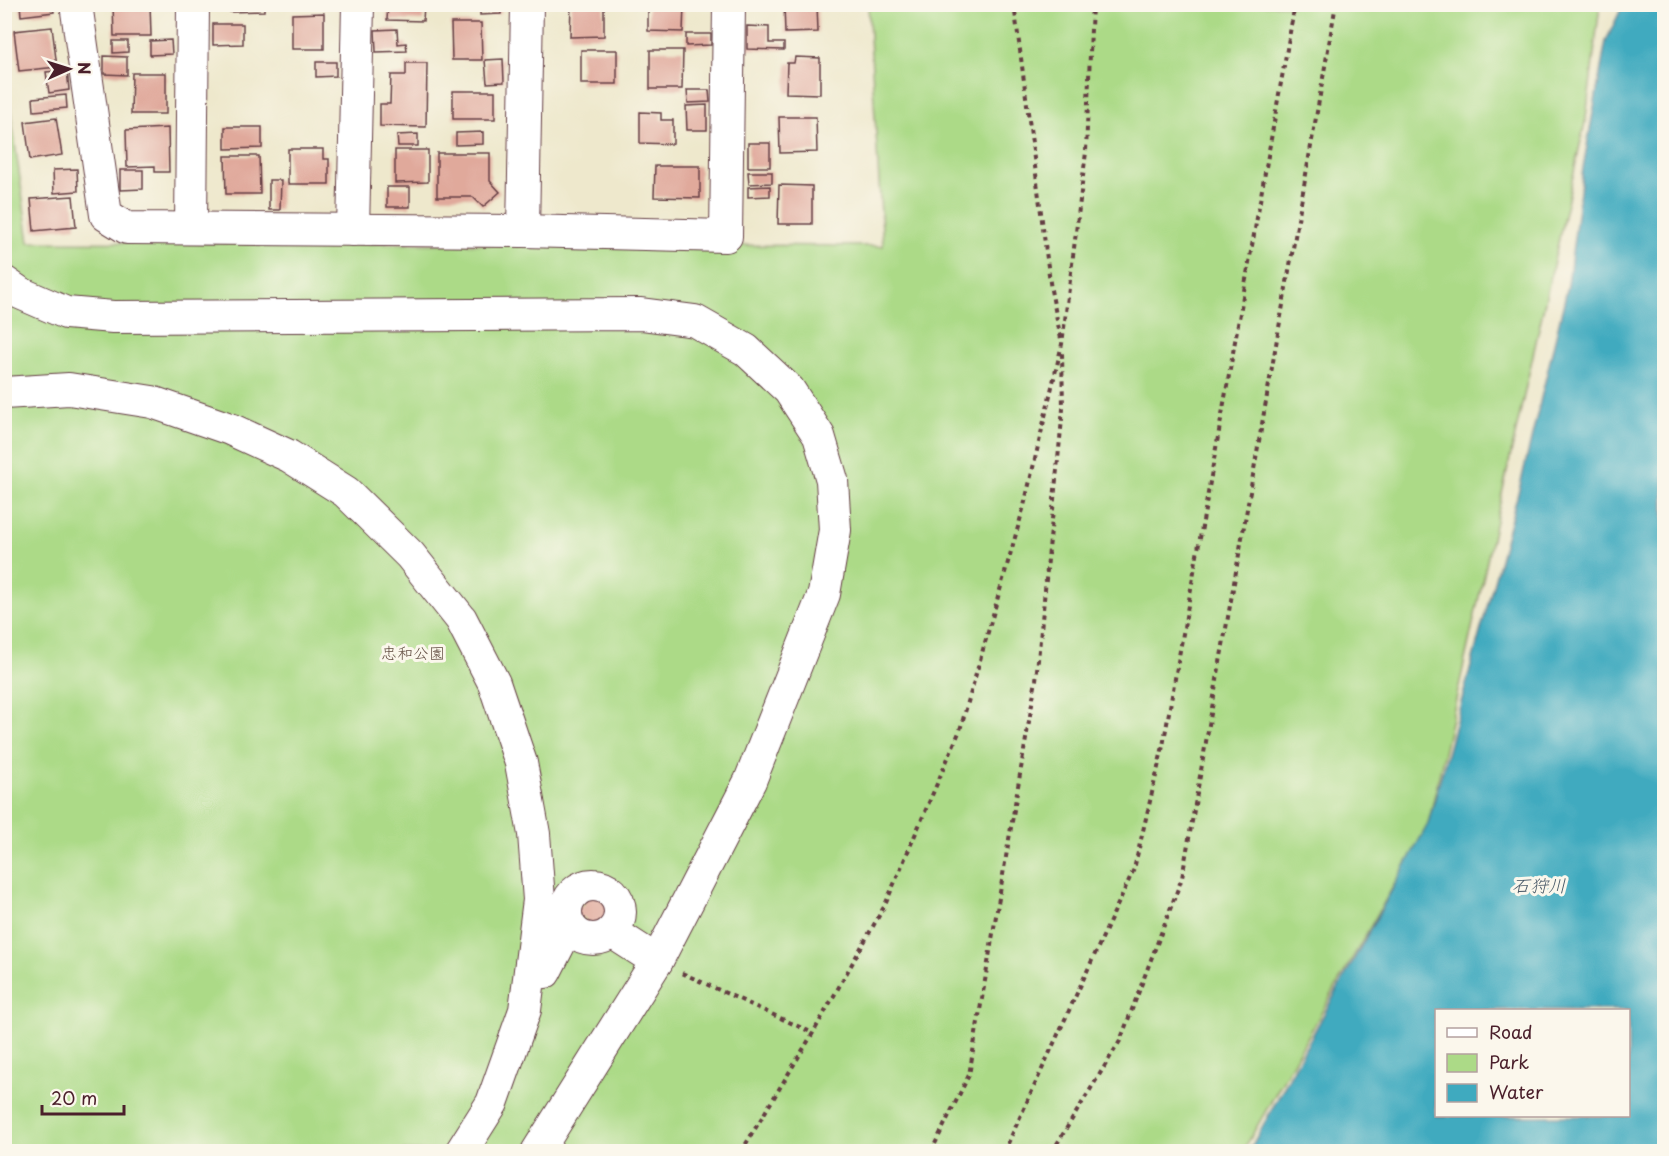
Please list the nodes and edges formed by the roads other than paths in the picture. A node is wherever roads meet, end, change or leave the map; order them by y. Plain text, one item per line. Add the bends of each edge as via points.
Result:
1 (76, 4) edge
2 (194, 4) edge
3 (358, 4) edge
4 (527, 4) edge
5 (729, 4) edge
6 (191, 228) junction
7 (353, 230) junction
8 (523, 231) junction
9 (4, 282) edge
10 (4, 393) edge
11 (535, 848) junction
12 (572, 894) junction
13 (569, 925) junction
14 (612, 932) junction
15 (657, 962) junction
16 (530, 973) junction
17 (461, 1152) edge
18 (537, 1152) edge

1 - 6 street via 106,215 127,228
2 - 6 street
3 - 7 street
4 - 8 street
5 - 8 street via 726,236
6 - 7 street
7 - 8 street
9 - 15 street via 66,313 112,317 641,314 694,321 746,350 789,390 819,436 832,480 835,530 824,594 750,781
10 - 11 street via 69,389 152,402 230,429 290,456 346,492 410,555 461,619 494,683 521,763
11 - 12 street via 550,853
11 - 16 street via 539,900
12 - 13 street via 566,911
12 - 14 street via 594,884 613,893 620,913
13 - 14 street via 582,937 592,939
13 - 16 street via 545,972
14 - 15 street
15 - 18 street
16 - 17 street via 525,1010 492,1103

